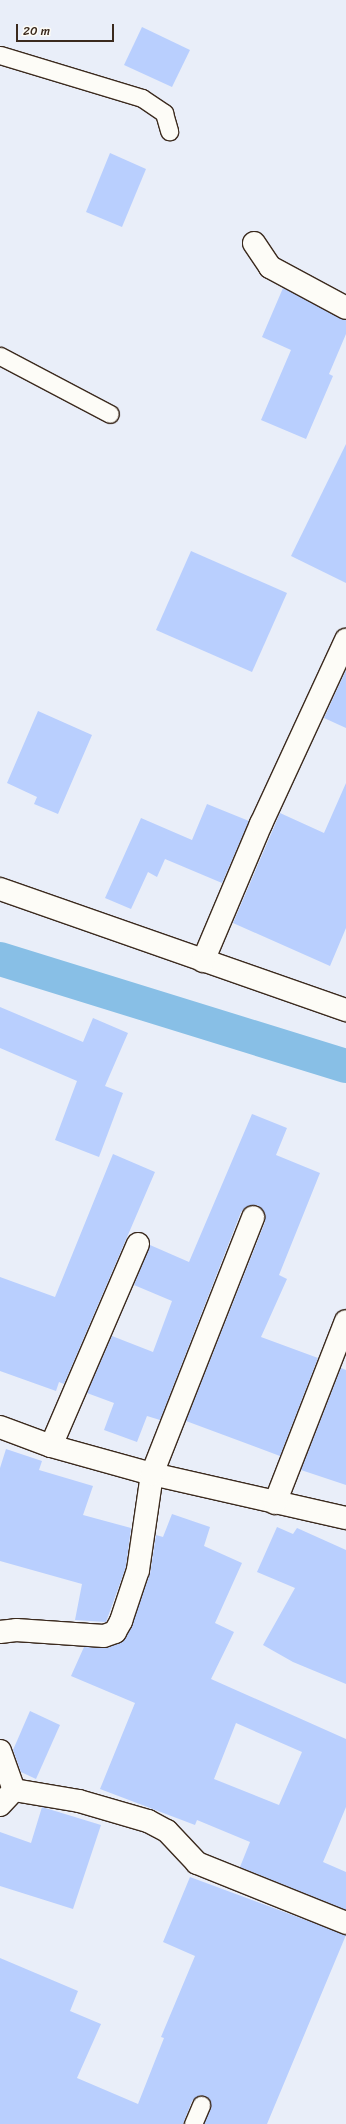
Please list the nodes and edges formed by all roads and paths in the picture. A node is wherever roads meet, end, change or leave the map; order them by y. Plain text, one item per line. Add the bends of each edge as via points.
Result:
1 (0, 56) edge
2 (169, 131) dead end
3 (254, 243) dead end
4 (346, 308) edge
5 (0, 356) edge
6 (110, 414) dead end
7 (346, 640) edge
8 (0, 889) edge
9 (203, 961) junction
10 (346, 1010) edge
11 (253, 1217) dead end
12 (138, 1244) dead end
13 (346, 1322) edge
14 (0, 1427) edge
15 (51, 1446) junction
16 (152, 1474) junction
17 (275, 1503) junction
18 (346, 1518) edge
19 (0, 1632) edge
20 (0, 1751) edge
21 (7, 1797) edge
22 (346, 1923) edge
23 (201, 2105) dead end
24 (193, 2124) edge

1 - 2 lane via 142,98 164,113
3 - 4 street via 270,267
5 - 6 lane
7 - 9 street via 261,824
8 - 9 street
9 - 10 street
11 - 16 street
12 - 15 street
13 - 17 street
14 - 15 street
15 - 16 street
16 - 17 street
16 - 19 street via 138,1570 122,1621 115,1632 104,1636 16,1630
17 - 18 street
20 - 21 street
21 - 22 street via 80,1800 148,1821 167,1831 197,1863
23 - 24 lane

